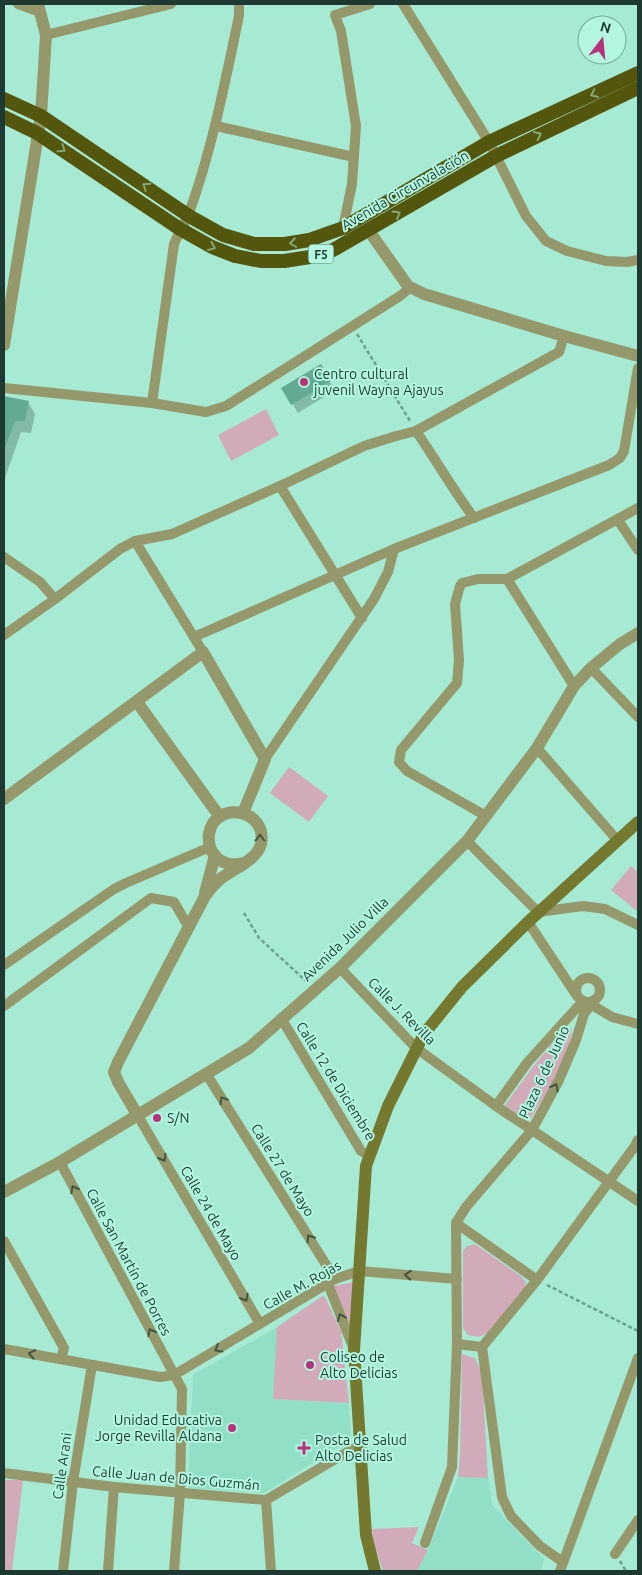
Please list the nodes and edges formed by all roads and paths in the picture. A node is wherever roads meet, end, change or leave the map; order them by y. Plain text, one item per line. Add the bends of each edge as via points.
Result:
1 (18, 4) edge
2 (171, 4) edge
3 (240, 4) edge
4 (370, 4) edge
5 (403, 4) edge
6 (39, 8) edge
7 (46, 36) junction
8 (638, 73) edge
9 (638, 88) edge
10 (4, 99) edge
11 (41, 116) junction
12 (4, 117) edge
13 (216, 126) junction
14 (37, 133) junction
15 (490, 142) junction
16 (496, 156) junction
17 (354, 157) junction
18 (188, 216) junction
19 (364, 217) junction
20 (343, 228) junction
21 (180, 229) junction
22 (369, 231) junction
23 (638, 260) edge
24 (411, 287) junction
25 (352, 326) junction
26 (564, 336) junction
27 (4, 345) edge
28 (638, 356) edge
29 (638, 368) edge
30 (4, 388) edge
31 (152, 403) junction
32 (416, 431) junction
33 (280, 486) junction
34 (638, 508) edge
35 (474, 518) junction
36 (618, 520) junction
37 (135, 541) junction
38 (394, 548) junction
39 (638, 550) edge
40 (4, 558) edge
41 (335, 575) junction
42 (507, 579) junction
43 (55, 599) junction
44 (362, 618) junction
45 (638, 633) edge
46 (4, 635) edge
47 (194, 637) junction
48 (204, 652) junction
49 (591, 668) junction
50 (574, 686) junction
51 (137, 702) junction
52 (638, 717) edge
53 (537, 748) junction
54 (264, 759) junction
55 (4, 800) edge
56 (243, 813) junction
57 (486, 816) junction
58 (220, 817) junction
59 (638, 822) edge
60 (467, 841) junction
61 (618, 841) junction
62 (212, 851) junction
63 (244, 863) junction
64 (205, 896) junction
65 (538, 912) junction
66 (244, 913) dead end
67 (528, 922) junction
68 (638, 925) edge
69 (188, 926) junction
70 (4, 965) edge
71 (340, 968) junction
72 (564, 977) junction
73 (583, 979) junction
74 (315, 989) junction
75 (587, 1000) junction
76 (4, 1006) edge
77 (281, 1018) junction
78 (638, 1024) edge
79 (416, 1048) junction
80 (207, 1075) junction
81 (496, 1106) junction
82 (138, 1116) junction
83 (532, 1130) junction
84 (638, 1140) edge
85 (370, 1156) junction
86 (60, 1162) junction
87 (609, 1181) junction
88 (4, 1192) edge
89 (638, 1200) edge
90 (456, 1223) junction
91 (4, 1241) edge
92 (359, 1270) junction
93 (457, 1279) junction
94 (537, 1280) junction
95 (332, 1282) junction
96 (260, 1324) junction
97 (638, 1331) edge
98 (457, 1344) junction
99 (482, 1347) junction
100 (4, 1350) edge
101 (354, 1350) junction
102 (638, 1358) edge
103 (61, 1359) junction
104 (92, 1365) junction
105 (636, 1369) edge
106 (174, 1375) junction
107 (361, 1444) junction
108 (4, 1473) edge
109 (73, 1482) junction
110 (114, 1487) junction
111 (180, 1493) junction
112 (266, 1500) junction
113 (638, 1520) edge
114 (425, 1543) dead end
115 (615, 1554) dead end
116 (562, 1566) edge
117 (63, 1571) edge
118 (108, 1571) edge
119 (174, 1571) edge
120 (271, 1571) edge
121 (375, 1571) edge

1 - 6 street
2 - 7 street
3 - 13 street
4 - 17 street via 335,15 341,31 356,126
5 - 15 street
6 - 7 street
7 - 11 street
8 -> 15 highway, Avenida Circunvalación / F5
16 -> 9 highway, Avenida Circunvalación / F5
10 - 11 highway, Avenida Circunvalación / F5
11 - 14 street
18 -> 11 highway, Avenida Circunvalación / F5
12 - 14 highway, Avenida Circunvalación / F5
13 - 17 street
13 - 18 street
14 -> 21 highway, Avenida Circunvalación / F5
14 - 27 street
15 - 16 street
15 - 19 highway, Avenida Circunvalación / F5
22 -> 16 highway, Avenida Circunvalación / F5
16 - 23 street via 526,216 546,241 567,251 606,261
17 - 20 street
20 -> 18 highway, Avenida Circunvalación / F5 via 301,242 254,244 222,235
18 - 21 street
19 - 20 highway, Avenida Circunvalación / F5
19 - 22 street
21 -> 22 highway, Avenida Circunvalación / F5 via 235,256 261,261 310,257 333,250
21 - 31 street via 174,244
22 - 24 street
24 - 25 street
24 - 26 street via 424,294
25 - 31 street via 217,410 206,412
25 - 32 path
26 - 28 street
26 - 32 street via 559,352
29 - 35 street via 624,451 620,458
30 - 31 street
32 - 33 street via 364,446
32 - 35 street
33 - 37 street via 172,534
33 - 41 street
34 - 36 street
35 - 38 street
36 - 39 street
36 - 42 street
37 - 43 street
37 - 47 street
38 - 41 street
38 - 44 street via 384,579
40 - 43 street via 40,582
41 - 44 street
41 - 47 street
42 - 50 street
42 - 57 street via 478,579 460,586 455,604 459,660 457,683 401,750 399,762 407,771
43 - 46 street
44 - 54 street
45 - 49 street, Avenida Julio Villa
47 - 48 street
48 - 51 street
48 - 54 street
49 - 50 street, Avenida Julio Villa
49 - 52 street
50 - 53 street, Avenida Julio Villa
51 - 55 street
51 - 58 street
53 - 57 street, Avenida Julio Villa
53 - 61 street
54 - 56 street
56 - 58 street
63 -> 56 street via 255,856 262,839 256,822
57 - 60 street, Avenida Julio Villa
58 - 62 street via 210,829 208,838
59 - 61 main road
60 - 65 street
60 - 71 street, Avenida Julio Villa
61 - 65 main road
62 - 63 street via 222,861
62 - 64 street
62 - 70 street via 114,889
63 - 64 street
64 - 69 street
65 - 67 main road
65 - 68 street via 583,906 605,909
66 - 74 path via 259,938
67 - 72 street
67 - 79 main road via 462,987
69 - 76 street via 174,902 150,898
69 - 82 street via 114,1072
71 - 74 street, Avenida Julio Villa
71 - 79 street, Calle J. Revilla
72 - 73 street
72 - 75 street
73 - 75 street via 576,988
73 - 75 street via 594,980 599,986 599,994
74 - 77 street, Avenida Julio Villa
75 - 78 street via 612,1017
75 - 81 street, Plaza 6 de Junio via 527,1063
83 -> 75 street, Plaza 6 de Junio via 576,1040
77 - 80 street, Avenida Julio Villa via 249,1048
77 - 85 street, Calle 12 de Diciembre via 361,1151
79 - 81 street, Calle J. Revilla
79 - 85 main road via 388,1106
80 - 82 street, Avenida Julio Villa
95 -> 80 street, Calle 27 de Mayo
81 - 83 street, Calle J. Revilla
82 - 86 street, Avenida Julio Villa
82 -> 96 street, Calle 24 de Mayo
83 - 87 street, Calle J. Revilla
83 - 90 street, Plaza 6 de Junio
84 - 87 street
85 - 92 main road via 366,1166
86 - 88 street, Avenida Julio Villa
106 -> 86 street, Calle San Martín de Porres
87 - 89 street, Calle J. Revilla
87 - 94 street
90 - 93 street
90 - 94 street
91 - 103 street via 64,1348
93 -> 92 street, Calle M. Rojas
92 - 95 street, Calle M. Rojas
92 - 101 main road
93 - 98 street
94 - 97 path
94 - 99 street
95 - 96 street, Calle M. Rojas
101 -> 95 street, Calle 27 de Mayo
96 -> 106 street, Calle M. Rojas
98 - 99 street
98 - 114 street via 452,1467
99 - 116 street via 502,1496 511,1516
103 -> 100 street
101 - 107 main road
102 - 105 street
103 - 104 street
104 - 106 street via 160,1377
104 - 109 street, Calle Arani
105 - 116 street
106 - 111 street, Calle San Martín de Porres via 182,1389
107 - 112 street, Calle Juan de Dios Guzmán
107 - 121 main road via 366,1535
108 - 109 street, Calle Juan de Dios Guzmán
109 - 110 street, Calle Juan de Dios Guzmán
109 - 117 street, Calle Arani
110 - 111 street, Calle Juan de Dios Guzmán
110 - 118 street
111 - 112 street, Calle Juan de Dios Guzmán
111 - 119 street, Calle San Martín de Porres
112 - 120 street
113 - 115 street

